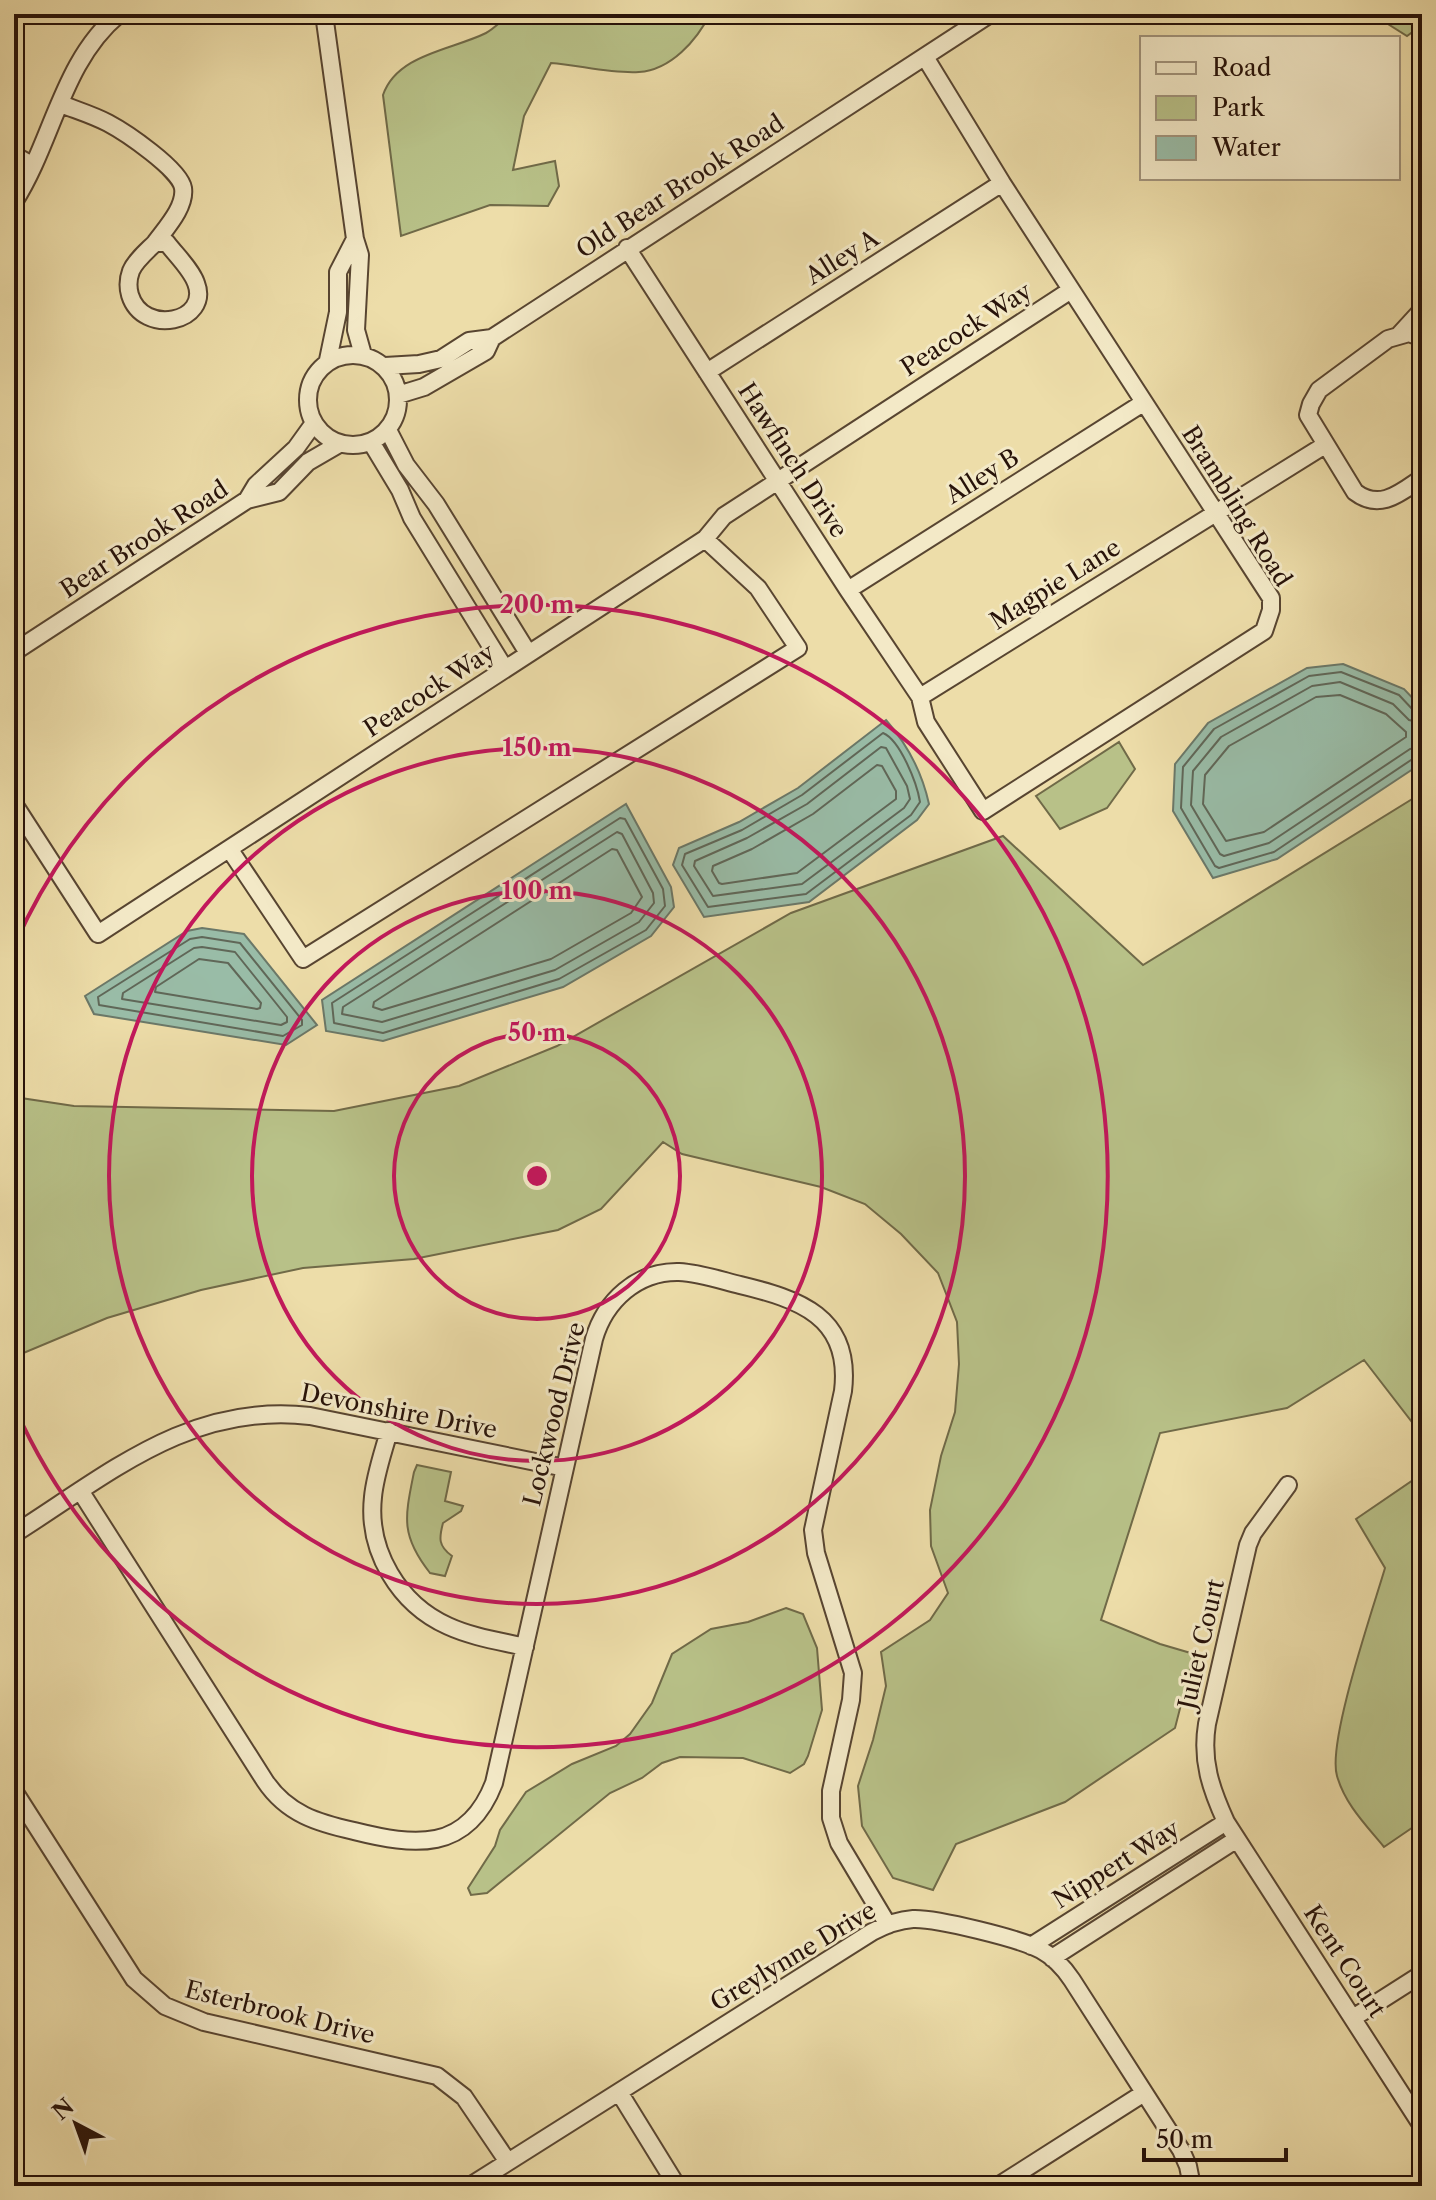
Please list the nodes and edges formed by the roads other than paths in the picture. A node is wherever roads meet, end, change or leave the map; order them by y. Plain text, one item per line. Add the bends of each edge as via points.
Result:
1 (119, 14) edge
2 (324, 14) edge
3 (990, 14) edge
4 (925, 57) junction
5 (61, 104) junction
6 (14, 155) edge
7 (33, 166) junction
8 (1002, 183) junction
9 (14, 202) edge
10 (355, 239) junction
11 (155, 243) junction
12 (627, 248) junction
13 (1071, 290) junction
14 (1422, 310) edge
15 (1400, 334) junction
16 (492, 338) junction
17 (1422, 338) edge
18 (363, 355) junction
19 (328, 360) junction
20 (385, 366) junction
21 (707, 372) junction
22 (398, 395) junction
23 (1143, 403) junction
24 (314, 423) junction
25 (388, 430) junction
26 (371, 442) junction
27 (339, 444) junction
28 (1325, 445) junction
29 (1422, 478) edge
30 (778, 481) junction
31 (247, 500) junction
32 (1216, 511) junction
33 (705, 539) junction
34 (848, 590) junction
35 (14, 652) edge
36 (528, 653) junction
37 (505, 669) junction
38 (920, 697) junction
39 (14, 804) edge
40 (230, 850) junction
41 (389, 1431) junction
42 (565, 1468) junction
43 (1288, 1485) dead end
44 (81, 1492) junction
45 (14, 1534) edge
46 (525, 1647) junction
47 (14, 1791) edge
48 (1226, 1822) junction
49 (1237, 1839) junction
50 (888, 1925) junction
51 (1031, 1946) junction
52 (1052, 1958) junction
53 (1422, 1974) edge
54 (1353, 2018) junction
55 (619, 2092) junction
56 (1144, 2093) junction
57 (1422, 2126) edge
58 (508, 2162) junction
59 (470, 2186) edge
60 (677, 2186) edge
61 (998, 2186) edge
62 (1192, 2186) edge

1 - 5 street via 89,45
2 - 10 street
3 - 4 street, Old Bear Brook Road
4 - 8 street, Brambling Road
4 - 12 street, Old Bear Brook Road
5 - 7 street
5 - 11 street via 107,122 178,177 182,200
6 - 7 street
7 - 9 street
8 - 13 street, Brambling Road
8 - 21 street, Alley A
10 - 18 street via 360,255 356,330
10 - 19 street via 338,272 338,312
11 - 11 street via 167,243 196,282 196,304 178,319 151,319 140,312 128,288 132,268
12 - 16 street, Old Bear Brook Road
12 - 21 street, Hawfinch Drive
13 - 23 street, Brambling Road
13 - 30 street, Peacock Way
14 - 15 street
15 - 17 street
15 - 28 street via 1315,395 1309,419
16 - 20 street, Old Bear Brook Road via 469,341 441,359
16 - 22 street via 486,351 424,387
18 - 19 street
18 - 20 street
19 - 24 street via 308,393
20 - 22 street
21 - 30 street, Hawfinch Drive
22 - 25 street
23 - 32 street, Brambling Road
23 - 34 street, Alley B
24 - 27 street via 323,436
24 - 31 street
25 - 26 street
25 - 36 street
26 - 27 street, Bear Brook Road
26 - 37 street
27 - 31 street, Bear Brook Road via 308,462 279,492
28 - 29 street via 1355,492 1371,501 1386,501
28 - 32 street, Magpie Lane
30 - 33 street, Peacock Way via 724,516
30 - 34 street, Hawfinch Drive
31 - 35 street, Bear Brook Road
32 - 38 street, Magpie Lane
32 - 38 street, Brambling Road via 1271,598 1264,631 983,811 926,722
33 - 36 street, Peacock Way
33 - 40 street via 758,588 798,648 303,959
34 - 38 street, Hawfinch Drive
36 - 37 street, Peacock Way
37 - 40 street, Peacock Way
39 - 40 street, Peacock Way via 98,934
41 - 42 street, Devonshire Drive
41 - 44 street, Devonshire Drive via 294,1414 231,1417 157,1444
41 - 46 street via 372,1509 376,1542 390,1574 410,1601 437,1621
42 - 46 street, Lockwood Drive
42 - 50 street, Lockwood Drive via 598,1325 615,1300 639,1282 675,1272 711,1278 793,1299 827,1327 840,1354 844,1383 813,1534 854,1685 830,1812 839,1843
43 - 48 street, Juliet Court via 1249,1543 1207,1724 1206,1771
44 - 45 street, Devonshire Drive
44 - 46 street, Lockwood Drive via 269,1787 291,1809 320,1823 414,1843 437,1839 464,1825 494,1783
47 - 58 street, Esterbrook Drive via 129,1972 158,2001 196,2019 437,2076 464,2097
48 - 49 street, Kent Court
48 - 51 street, Nippert Way
49 - 52 street, Nippert Way
49 - 54 street, Kent Court
50 - 51 street, Greylynne Drive via 933,1920
50 - 55 street, Greylynne Drive
51 - 52 street, Greylynne Drive
52 - 56 street, Greylynne Drive via 1072,1980
53 - 54 street
54 - 57 street, Kent Court
55 - 58 street, Greylynne Drive
55 - 60 street
56 - 61 street
56 - 62 street, Greylynne Drive via 1181,2150
58 - 59 street, Greylynne Drive

